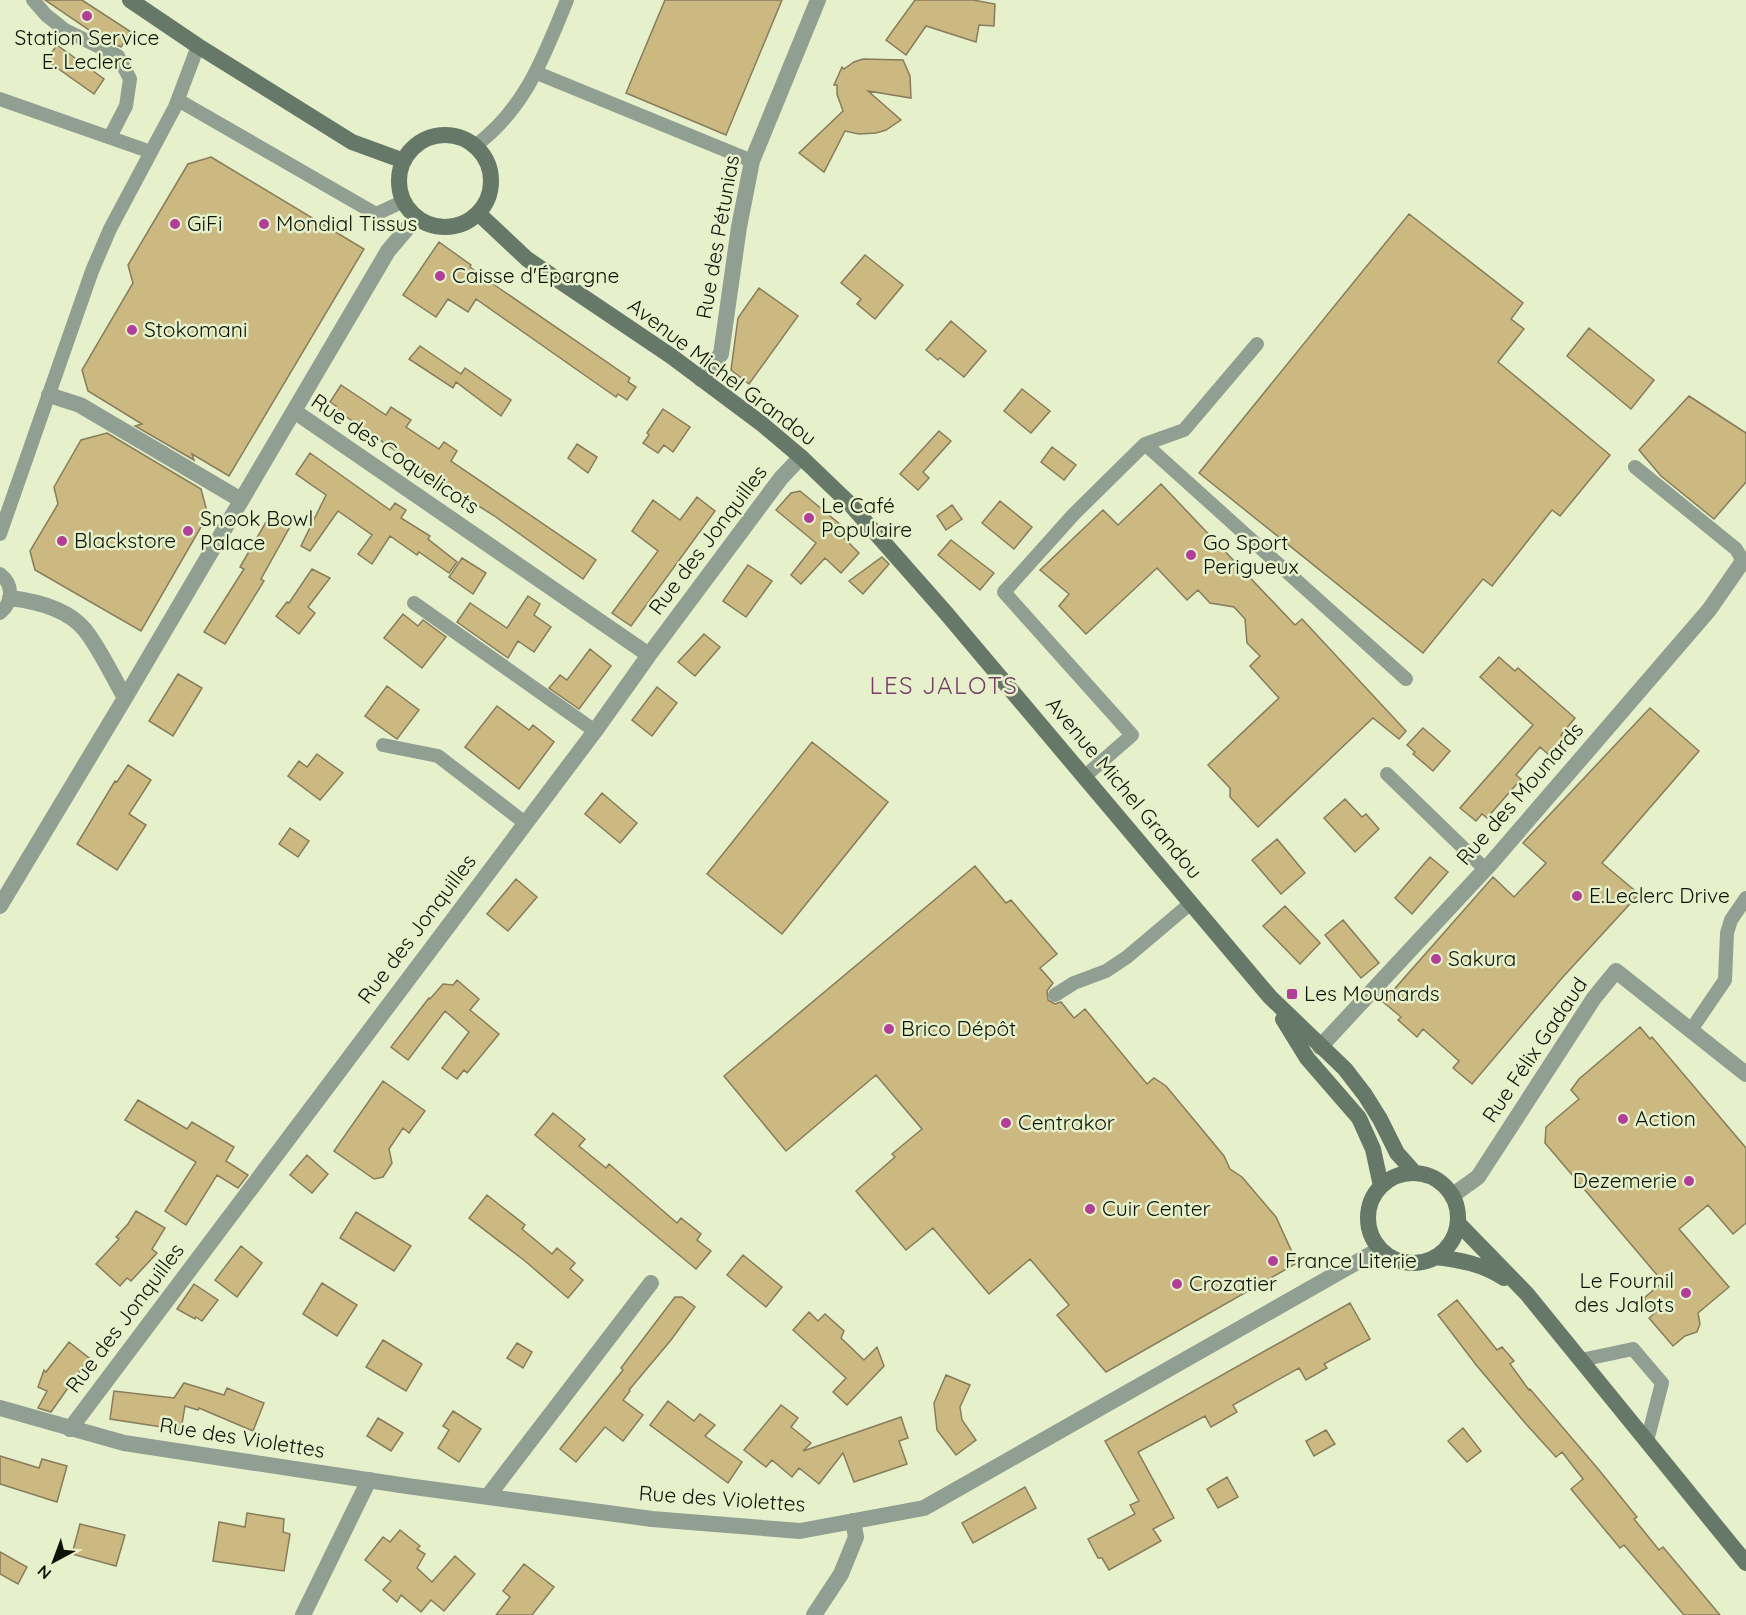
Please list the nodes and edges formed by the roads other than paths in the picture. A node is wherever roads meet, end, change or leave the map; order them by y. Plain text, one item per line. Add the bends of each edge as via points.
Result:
1 (33, 0) edge
2 (130, 0) edge
3 (567, 0) edge
4 (818, 0) edge
5 (198, 46) junction
6 (537, 73) junction
7 (0, 99) edge
8 (178, 100) junction
9 (110, 137) junction
10 (475, 146) junction
11 (151, 152) junction
12 (404, 161) junction
13 (752, 161) junction
14 (404, 201) junction
15 (479, 214) junction
16 (416, 218) junction
17 (1257, 344) dead end
18 (701, 379) junction
19 (49, 395) junction
20 (294, 411) junction
21 (1145, 444) junction
22 (801, 457) junction
23 (1635, 467) dead end
24 (241, 500) junction
25 (0, 534) edge
26 (1745, 560) edge
27 (0, 574) edge
28 (10, 598) junction
29 (414, 603) dead end
30 (0, 613) edge
31 (648, 655) junction
32 (1406, 679) dead end
33 (126, 698) junction
34 (595, 731) junction
35 (383, 745) dead end
36 (1387, 774) dead end
37 (1084, 777) junction
38 (525, 823) junction
39 (1485, 869) junction
40 (1746, 898) edge
41 (1191, 903) junction
42 (0, 906) edge
43 (1055, 995) dead end
44 (1270, 997) junction
45 (1691, 1030) junction
46 (1320, 1047) junction
47 (1746, 1074) edge
48 (1414, 1172) junction
49 (1381, 1186) junction
50 (1452, 1195) junction
51 (1458, 1223) junction
52 (1380, 1249) junction
53 (1435, 1257) junction
54 (651, 1283) dead end
55 (1527, 1294) junction
56 (1581, 1360) junction
57 (0, 1408) edge
58 (70, 1429) junction
59 (1647, 1442) junction
60 (369, 1480) junction
61 (488, 1496) junction
62 (853, 1521) junction
63 (1746, 1563) edge
64 (303, 1615) edge
65 (814, 1615) edge

1 - 9 lane via 65,30 118,56 130,79 126,105
2 - 5 main road
3 - 6 lane
4 - 13 street, Rue des Pétunias
5 - 8 lane
5 - 12 main road via 352,142
6 - 10 lane via 501,124
6 - 13 lane
7 - 9 lane
8 - 11 lane
8 - 14 lane via 376,214
9 - 11 lane
10 - 12 main road via 442,135 419,143
10 - 15 main road via 485,158 491,179 487,201
11 - 19 lane via 92,271
12 - 14 main road via 399,181
13 - 18 street, Rue des Pétunias via 721,354
14 - 16 main road
15 - 16 main road via 468,222 442,228
15 - 18 main road, Avenue Michel Grandou via 527,259
16 - 20 street via 388,251
17 - 21 lane via 1184,430
18 - 22 main road, Avenue Michel Grandou
19 - 24 street via 80,405
19 - 25 lane
20 - 24 street, Rue des Coquelicots
20 - 31 street, Rue des Coquelicots
21 - 32 lane
21 - 37 lane via 1074,514 1004,592 1132,735
22 - 31 street, Rue des Jonquilles
22 - 37 main road, Avenue Michel Grandou via 897,556
23 - 26 lane
24 - 33 street, Rue des Coquelicots
26 - 39 street, Rue des Mounards via 1709,610
27 - 28 lane via 8,583
28 - 30 lane
28 - 33 street via 35,601 64,614 84,629
29 - 34 lane
31 - 34 street, Rue des Jonquilles
33 - 42 street, Rue des Coquelicots
34 - 38 street, Rue des Jonquilles
35 - 38 lane via 438,756
36 - 39 lane
37 - 41 main road, Avenue Michel Grandou
38 - 58 street, Rue des Jonquilles
39 - 46 street, Rue des Mounards
40 - 45 lane via 1727,933 1725,981
41 - 43 lane via 1127,957
41 - 44 main road, Avenue Michel Grandou
44 - 46 main road, Avenue Michel Grandou
44 - 49 main road, Avenue Michel Grandou via 1307,1058 1359,1118 1373,1149
45 - 47 street, Rue Félix Gadaud
45 - 50 street, Rue Félix Gadaud via 1616,971 1594,998 1478,1177
46 - 48 main road, Avenue Michel Grandou via 1345,1069 1365,1095 1397,1153
48 - 49 main road via 1390,1178
48 - 50 main road via 1436,1179
49 - 52 main road via 1371,1201 1367,1218
50 - 51 main road
51 - 53 main road via 1446,1249
51 - 55 main road
52 - 53 main road via 1406,1263
52 - 62 street, Rue des Violettes via 924,1508
53 - 55 main road via 1484,1267
54 - 61 street
55 - 56 main road
56 - 59 main road
56 - 59 lane via 1633,1349 1662,1383
57 - 58 street, Rue des Violettes
58 - 60 street, Rue des Violettes via 124,1443
59 - 63 main road
60 - 61 street, Rue des Violettes
60 - 64 street
61 - 62 street, Rue des Violettes via 652,1519 800,1531
62 - 65 street via 856,1537 841,1574

